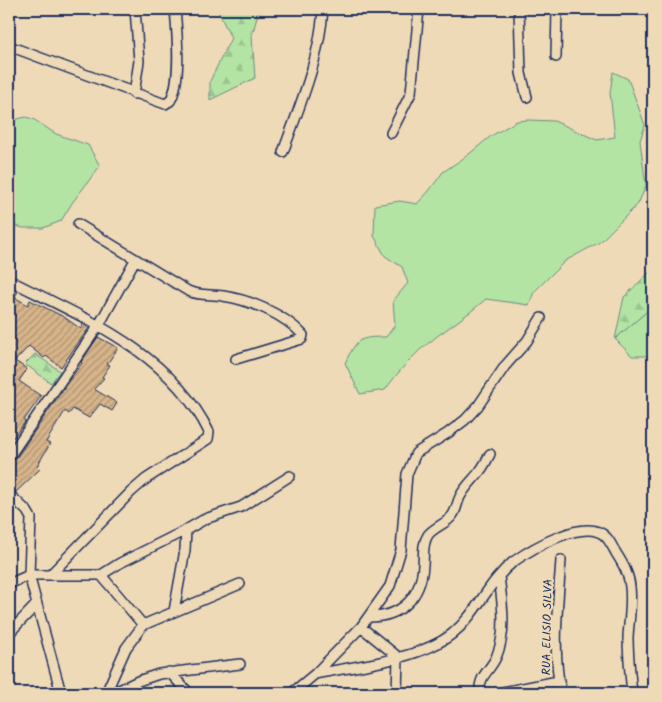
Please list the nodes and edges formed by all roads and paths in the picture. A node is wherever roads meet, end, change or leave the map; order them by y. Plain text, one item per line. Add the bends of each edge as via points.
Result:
1 (134, 9) edge
2 (175, 9) edge
3 (323, 9) edge
4 (419, 9) edge
5 (518, 9) edge
6 (557, 9) edge
7 (9, 46) edge
8 (556, 57) dead end
9 (134, 94) junction
10 (527, 97) dead end
11 (391, 133) dead end
12 (283, 152) dead end
13 (78, 224) dead end
14 (135, 260) junction
15 (9, 280) edge
16 (541, 318) dead end
17 (99, 325) junction
18 (236, 360) dead end
19 (490, 454) dead end
20 (9, 457) edge
21 (290, 476) dead end
22 (9, 494) edge
23 (186, 530) junction
24 (561, 560) dead end
25 (51, 574) junction
26 (29, 575) junction
27 (101, 575) junction
28 (499, 576) junction
29 (9, 584) edge
30 (240, 584) dead end
31 (37, 604) junction
32 (174, 611) junction
33 (369, 617) junction
34 (143, 625) junction
35 (360, 627) junction
36 (9, 633) edge
37 (398, 657) junction
38 (240, 664) dead end
39 (169, 672) junction
40 (314, 674) junction
41 (558, 681) junction
42 (61, 693) edge
43 (106, 693) edge
44 (113, 693) edge
45 (189, 693) edge
46 (292, 693) edge
47 (397, 693) edge
48 (480, 693) edge
49 (498, 693) edge
50 (561, 693) edge
51 (632, 693) edge

1 - 9 street via 139,61
2 - 9 street via 178,47 174,92 170,101 165,104
3 - 12 street via 320,38
4 - 11 street via 411,93
5 - 10 street via 521,73
6 - 8 street
7 - 9 street
13 - 14 street
14 - 17 street
14 - 18 street via 194,294 224,296 254,304 303,335 302,340
15 - 17 street
16 - 33 street via 478,406 448,434 416,453 407,474 398,564 390,586
17 - 20 street
17 - 25 street via 168,375 185,393 208,429 208,439 131,492
19 - 33 street via 461,494 452,516 426,538 420,579 407,604 387,616
21 - 23 street via 241,507 205,519
22 - 26 street via 31,518
23 - 27 street
23 - 32 street
24 - 41 street, RUA ELISIO SILVA via 556,642
25 - 26 street
25 - 27 street
26 - 29 street
26 - 31 street
27 - 34 street
28 - 37 street via 452,634 434,645
28 - 48 street via 501,638 498,654 481,679
28 - 51 street via 540,544 584,530 606,536 626,570 630,587
30 - 32 street
31 - 36 street
31 - 42 street
32 - 34 street
33 - 35 street
34 - 43 street via 126,648
35 - 37 street
35 - 40 street
37 - 40 street
37 - 47 street
38 - 39 street
39 - 44 street
39 - 45 street
40 - 46 street
41 - 49 street
41 - 50 street, RUA ELISIO SILVA

